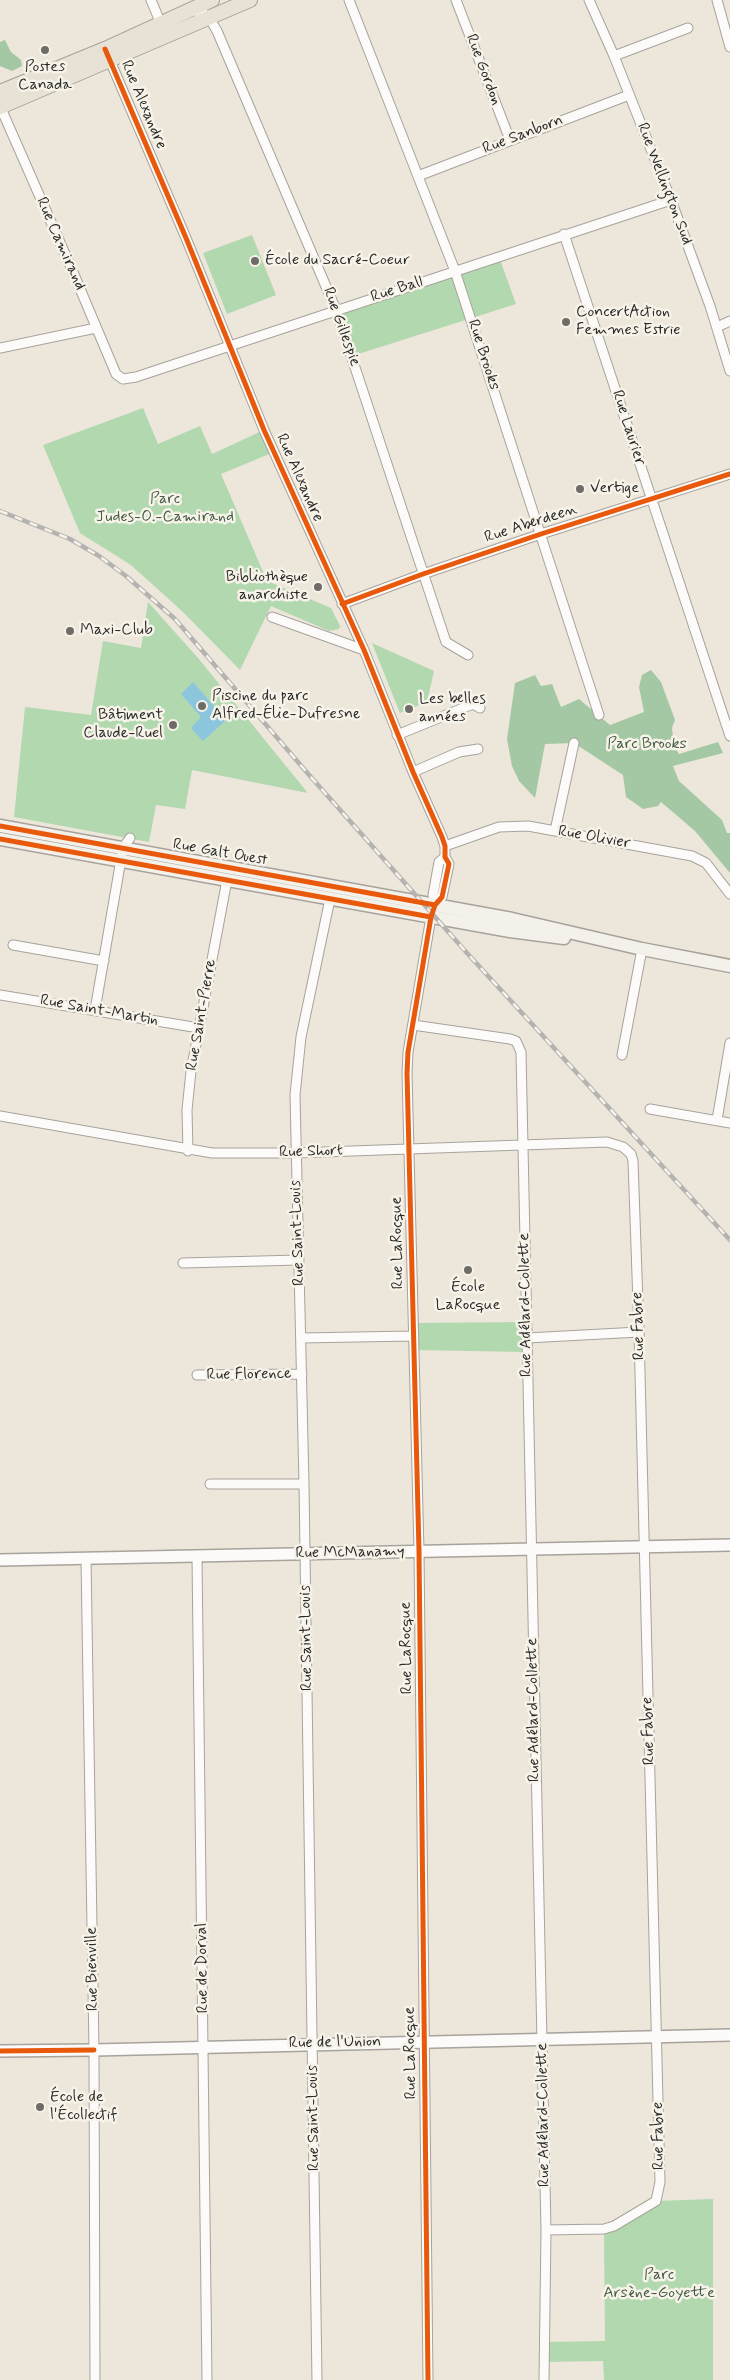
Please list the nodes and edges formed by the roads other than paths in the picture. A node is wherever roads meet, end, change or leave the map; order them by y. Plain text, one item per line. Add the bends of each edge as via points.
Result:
1 (151, 0) edge
2 (212, 0) edge
3 (250, 0) edge
4 (349, 0) edge
5 (456, 0) edge
6 (589, 0) edge
7 (717, 0) edge
8 (191, 10) junction
9 (210, 19) junction
10 (161, 24) junction
11 (688, 28) dead end
12 (730, 46) edge
13 (108, 55) junction
14 (614, 56) junction
15 (0, 92) edge
16 (629, 94) junction
17 (0, 107) edge
18 (510, 140) junction
19 (418, 176) junction
20 (671, 200) junction
21 (564, 234) junction
22 (455, 271) junction
23 (336, 310) junction
24 (730, 321) edge
25 (717, 327) junction
26 (96, 328) junction
27 (229, 345) junction
28 (0, 348) edge
29 (730, 371) edge
30 (123, 379) joint
31 (730, 474) edge
32 (651, 498) junction
33 (541, 534) junction
34 (423, 574) junction
35 (342, 604) junction
36 (272, 617) dead end
37 (364, 650) junction
38 (468, 654) dead end
39 (480, 708) dead end
40 (599, 715) dead end
41 (397, 735) junction
42 (730, 736) edge
43 (574, 743) dead end
44 (478, 749) dead end
45 (412, 772) junction
46 (0, 826) edge
47 (555, 831) junction
48 (0, 839) edge
49 (127, 843) junction
50 (445, 846) junction
51 (121, 861) junction
52 (227, 880) junction
53 (730, 894) edge
54 (330, 899) junction
55 (433, 911) junction
56 (12, 945) dead end
57 (642, 948) junction
58 (104, 961) junction
59 (730, 966) edge
60 (0, 995) edge
61 (95, 1010) junction
62 (413, 1025) junction
63 (199, 1028) junction
64 (730, 1043) edge
65 (622, 1055) dead end
66 (650, 1109) dead end
67 (0, 1116) edge
68 (717, 1120) junction
69 (730, 1123) edge
70 (523, 1146) junction
71 (623, 1147) joint
72 (409, 1148) junction
73 (188, 1151) junction
74 (295, 1153) junction
75 (298, 1260) junction
76 (183, 1263) dead end
77 (639, 1332) junction
78 (412, 1336) junction
79 (301, 1338) junction
80 (527, 1338) junction
81 (302, 1374) junction
82 (197, 1375) dead end
83 (210, 1484) dead end
84 (304, 1484) junction
85 (730, 1545) edge
86 (644, 1546) junction
87 (530, 1549) junction
88 (419, 1551) junction
89 (306, 1554) junction
90 (196, 1556) junction
91 (86, 1558) junction
92 (0, 1560) edge
93 (730, 2035) edge
94 (657, 2037) junction
95 (543, 2038) junction
96 (424, 2042) junction
97 (313, 2044) junction
98 (204, 2046) junction
99 (0, 2050) edge
100 (94, 2050) junction
101 (546, 2230) junction
102 (95, 2380) edge
103 (207, 2380) edge
104 (317, 2380) edge
105 (428, 2380) edge
106 (544, 2380) edge

1 - 10 street
2 - 8 main road
3 - 9 main road
4 - 19 street, Rue Brooks
5 - 18 street, Rue Gordon
6 - 14 street, Rue Wellington Sud
7 - 12 street
8 - 9 street
8 - 10 main road
9 - 13 main road
9 - 23 street, Rue Gillespie
10 - 13 main road
11 - 14 street
13 - 15 main road
13 - 17 main road
13 - 27 street, Rue Alexandre
14 - 16 street, Rue Wellington Sud
16 - 18 street, Rue Sanborn
16 - 20 street, Rue Wellington Sud
17 - 26 street, Rue Camirand
18 - 19 street, Rue Sanborn
19 - 22 street, Rue Brooks
20 - 21 street, Rue Ball
20 - 25 street, Rue Wellington Sud
21 - 22 street, Rue Ball
21 - 32 street, Rue Laurier
22 - 23 street, Rue Ball
22 - 33 street, Rue Brooks
23 - 27 street, Rue Ball
23 - 34 street, Rue Gillespie
24 - 25 street
25 - 29 street, Rue Wellington Sud
26 - 28 street
26 - 30 street, Rue Camirand via 116,374
27 - 30 street, Rue Ball
27 - 35 street, Rue Alexandre
31 - 32 street, Rue Aberdeen
32 - 33 street, Rue Aberdeen
32 - 42 street, Rue Laurier
33 - 34 street, Rue Aberdeen
33 - 40 street, Rue Brooks
34 - 35 street, Rue Aberdeen
34 - 38 street, Rue Gillespie via 446,642
35 - 37 street, Rue Alexandre
36 - 37 street
37 - 41 street, Rue Alexandre
39 - 41 street via 473,704
41 - 45 street, Rue Alexandre
43 - 47 street
44 - 45 street via 459,752
45 - 50 street, Rue Alexandre
46 - 49 main road, Rue Galt Ouest
47 - 50 street, Rue Olivier via 516,825 499,827
47 - 53 street, Rue Olivier via 692,856 706,863
48 - 51 main road, Rue Galt Ouest
49 - 51 street
49 - 55 main road, Rue Galt Ouest
50 - 55 street, Rue Alexandre via 445,858 449,864 442,897
51 - 52 main road, Rue Galt Ouest
51 - 58 street
52 - 54 main road, Rue Galt Ouest
52 - 63 street, Rue Saint-Pierre
54 - 55 main road, Rue Galt Ouest
54 - 74 street, Rue Saint-Louis via 296,1068
55 - 57 main road, Rue Galt Ouest via 512,919
55 - 62 street, Rue LaRocque
56 - 58 street
57 - 59 main road, Rue Galt Ouest
57 - 65 street
58 - 61 street
60 - 61 street, Rue Saint-Martin
61 - 63 street, Rue Saint-Martin
62 - 70 street, Rue Adélard-Collette via 516,1041 521,1052
62 - 72 street, Rue LaRocque via 407,1073
63 - 73 street, Rue Saint-Pierre via 188,1104
64 - 68 street
66 - 68 street
67 - 73 street, Rue Short
68 - 69 street
70 - 71 street, Rue Short via 607,1142
70 - 72 street, Rue Short
70 - 80 street, Rue Adélard-Collette
71 - 77 street, Rue Fabre via 633,1161
72 - 74 street, Rue Short
72 - 78 street, Rue LaRocque
73 - 74 street, Rue Short
74 - 75 street, Rue Saint-Louis
75 - 76 street
75 - 79 street, Rue Saint-Louis
77 - 80 street
77 - 86 street, Rue Fabre
78 - 79 street
78 - 88 street, Rue LaRocque
79 - 81 street, Rue Saint-Louis
80 - 87 street, Rue Adélard-Collette
81 - 82 street, Rue Florence
81 - 84 street, Rue Saint-Louis
83 - 84 street
84 - 89 street, Rue Saint-Louis
85 - 86 street, Rue McManamy
86 - 87 street, Rue McManamy
86 - 94 street, Rue Fabre
87 - 88 street, Rue McManamy
87 - 95 street, Rue Adélard-Collette
88 - 89 street, Rue McManamy
88 - 96 street, Rue LaRocque
89 - 90 street, Rue McManamy
89 - 97 street, Rue Saint-Louis
90 - 91 street, Rue McManamy
90 - 98 street, Rue de Dorval
91 - 92 street, Rue McManamy
91 - 100 street, Rue Bienville
93 - 94 street, Rue de l'Union
94 - 95 street, Rue de l'Union
94 - 101 street, Rue Fabre via 660,2182 656,2201 604,2229
95 - 96 street, Rue de l'Union
95 - 101 street, Rue Adélard-Collette
96 - 97 street, Rue de l'Union
96 - 105 street, Rue LaRocque
97 - 98 street, Rue de l'Union
97 - 104 street, Rue Saint-Louis
98 - 100 street, Rue de l'Union
98 - 103 street, Rue de Dorval
99 - 100 street, Rue de l'Union
100 - 102 street, Rue Bienville
101 - 106 street, Rue Adélard-Collette

